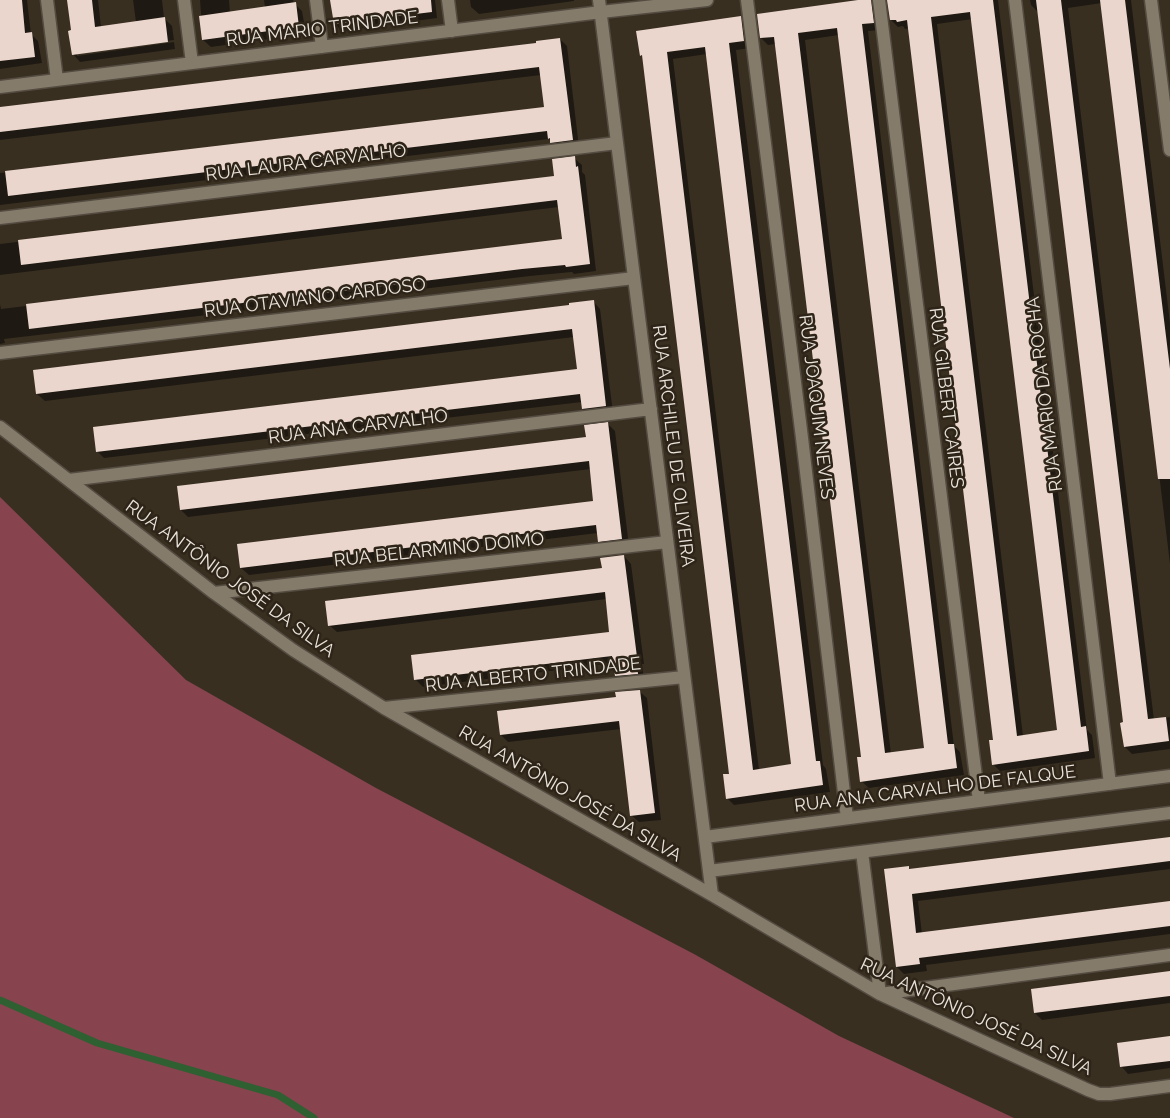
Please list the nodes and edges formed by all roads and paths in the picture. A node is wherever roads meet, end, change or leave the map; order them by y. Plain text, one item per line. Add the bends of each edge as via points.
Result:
1 (47, 0) edge
2 (184, 0) edge
3 (316, 0) edge
4 (448, 0) edge
5 (707, 0) edge
6 (747, 0) edge
7 (879, 0) edge
8 (1016, 0) edge
9 (1151, 0) edge
10 (600, 6) edge
11 (452, 31) junction
12 (322, 47) junction
13 (192, 63) junction
14 (57, 80) junction
15 (0, 87) edge
16 (617, 143) junction
17 (1170, 150) edge
18 (0, 218) edge
19 (634, 278) junction
20 (0, 353) edge
21 (651, 410) junction
22 (0, 427) edge
23 (68, 480) junction
24 (668, 542) junction
25 (214, 593) junction
26 (684, 678) junction
27 (384, 708) junction
28 (1170, 776) edge
29 (1110, 784) junction
30 (979, 801) junction
31 (1170, 813) edge
32 (847, 818) junction
33 (705, 837) junction
34 (862, 852) junction
35 (709, 871) junction
36 (712, 895) junction
37 (1170, 954) edge
38 (880, 994) junction
39 (1170, 1086) edge

1 - 14 street
2 - 13 street
3 - 12 street
4 - 11 street
5 - 10 street, RUA MARIO TRINDADE
6 - 32 street, RUA JOAQUIM NEVES
7 - 30 street, RUA GILBERT CAIRES
8 - 29 street, RUA MARIO DA ROCHA
9 - 17 street
10 - 11 street, RUA MARIO TRINDADE
10 - 16 street, RUA ARCHILEU DE OLIVEIRA
11 - 12 street, RUA MARIO TRINDADE
12 - 13 street, RUA MARIO TRINDADE
13 - 14 street, RUA MARIO TRINDADE
14 - 15 street, RUA MARIO TRINDADE
16 - 18 street, RUA LAURA CARVALHO
16 - 19 street, RUA ARCHILEU DE OLIVEIRA
19 - 20 street, RUA OTAVIANO CARDOSO
19 - 21 street, RUA ARCHILEU DE OLIVEIRA
21 - 23 street, RUA ANA CARVALHO
21 - 24 street, RUA ARCHILEU DE OLIVEIRA
22 - 23 street, RUA ANTÔNIO JOSÉ DA SILVA
23 - 25 street, RUA ANTÔNIO JOSÉ DA SILVA
24 - 25 street, RUA BELARMINO DOIMO
24 - 26 street, RUA ARCHILEU DE OLIVEIRA
25 - 27 street, RUA ANTÔNIO JOSÉ DA SILVA via 293,650
26 - 27 street, RUA ALBERTO TRINDADE
26 - 33 street, RUA ARCHILEU DE OLIVEIRA
27 - 36 street, RUA ANTÔNIO JOSÉ DA SILVA
28 - 29 street, RUA ANA CARVALHO DE FALQUE
29 - 30 street, RUA ANA CARVALHO DE FALQUE
30 - 32 street, RUA ANA CARVALHO DE FALQUE
31 - 34 street
32 - 33 street, RUA ANA CARVALHO DE FALQUE
33 - 35 street, RUA ARCHILEU DE OLIVEIRA
34 - 35 street
34 - 38 street
35 - 36 street, RUA ARCHILEU DE OLIVEIRA
36 - 38 street, RUA ANTÔNIO JOSÉ DA SILVA
37 - 38 street
38 - 39 street, RUA ANTÔNIO JOSÉ DA SILVA via 1099,1094

